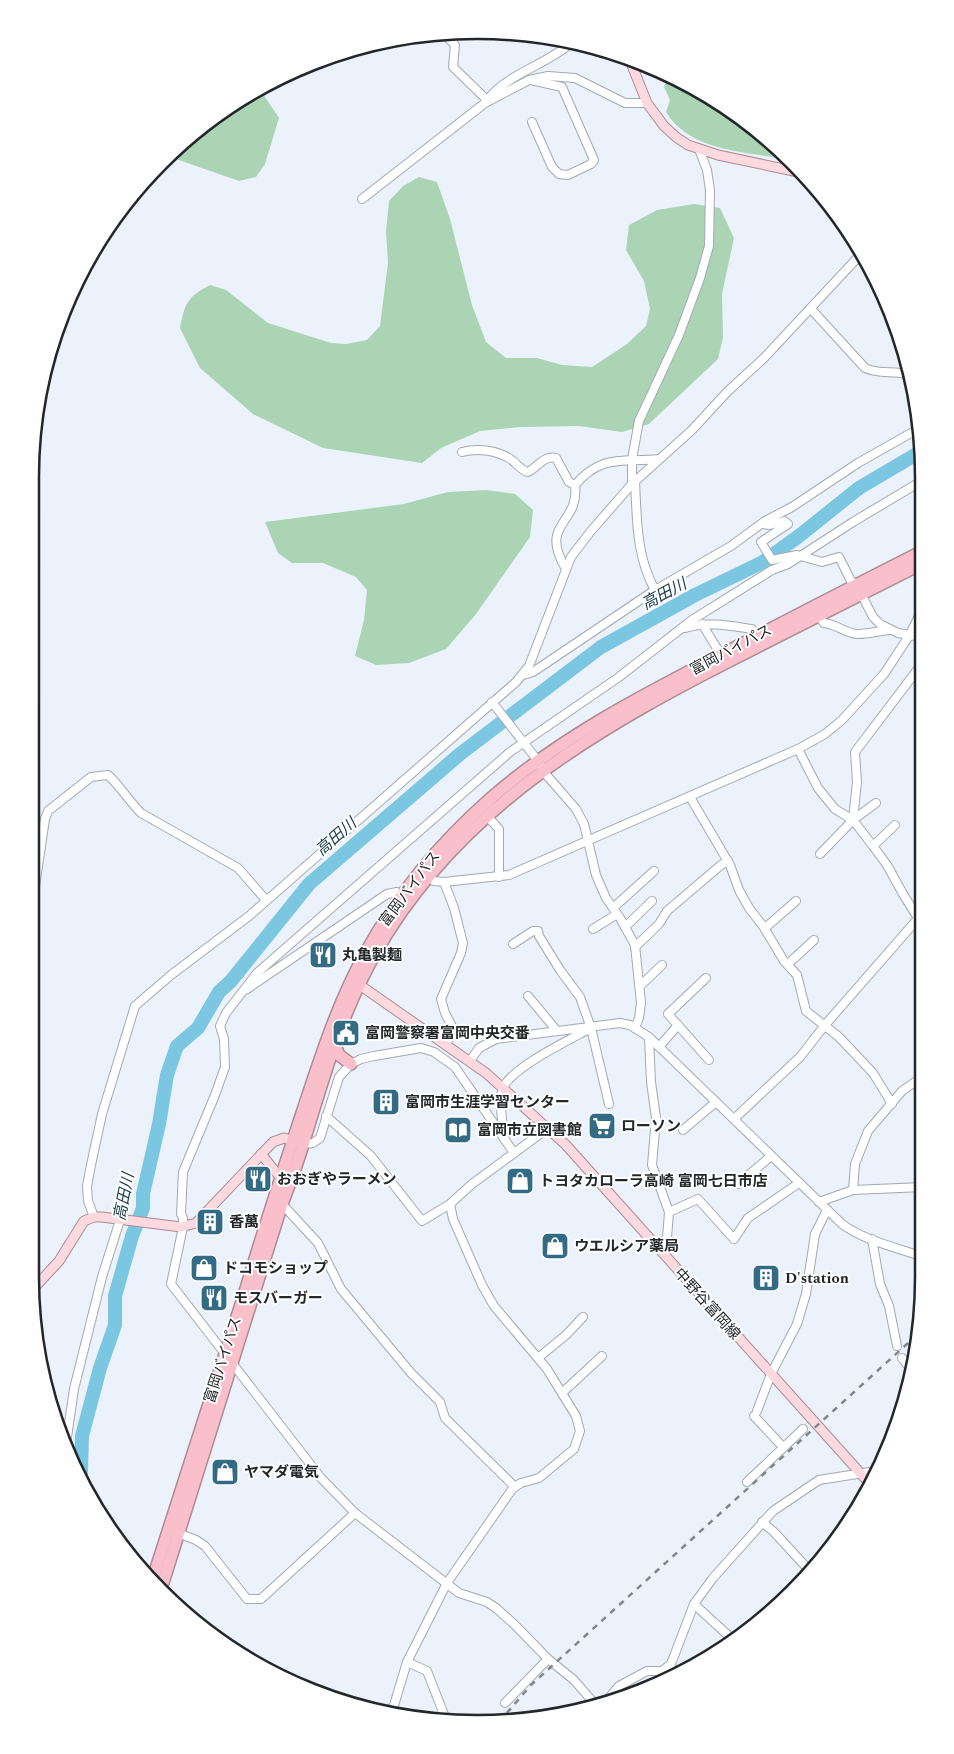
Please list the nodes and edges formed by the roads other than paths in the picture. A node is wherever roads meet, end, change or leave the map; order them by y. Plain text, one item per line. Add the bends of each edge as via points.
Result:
1 (450, 40) edge
2 (566, 48) edge
3 (634, 68) edge
4 (529, 80) junction
5 (486, 101) junction
6 (647, 103) junction
7 (532, 122) dead end
8 (699, 150) junction
9 (789, 169) edge
10 (362, 199) dead end
11 (857, 258) edge
12 (811, 309) junction
13 (902, 373) edge
14 (913, 432) edge
15 (462, 452) dead end
16 (632, 459) junction
17 (659, 459) junction
18 (633, 482) junction
19 (575, 485) junction
20 (915, 485) edge
21 (762, 524) junction
22 (800, 555) junction
23 (915, 556) edge
24 (915, 566) edge
25 (566, 569) junction
26 (859, 589) junction
27 (655, 590) junction
28 (818, 616) junction
29 (702, 624) junction
30 (915, 624) edge
31 (682, 629) junction
32 (889, 630) junction
33 (756, 636) junction
34 (909, 636) junction
35 (915, 636) edge
36 (721, 655) junction
37 (915, 673) edge
38 (523, 674) junction
39 (493, 704) junction
40 (524, 743) junction
41 (798, 749) junction
42 (540, 766) junction
43 (690, 797) junction
44 (876, 803) dead end
45 (487, 816) junction
46 (853, 820) junction
47 (895, 825) dead end
48 (588, 841) junction
49 (873, 846) junction
50 (820, 854) dead end
51 (39, 859) edge
52 (728, 861) junction
53 (654, 871) dead end
54 (427, 876) junction
55 (499, 877) junction
56 (444, 882) junction
57 (403, 895) junction
58 (266, 900) junction
59 (652, 901) dead end
60 (796, 901) dead end
61 (915, 910) edge
62 (615, 911) junction
63 (915, 922) edge
64 (625, 927) junction
65 (593, 928) dead end
66 (765, 928) junction
67 (814, 940) dead end
68 (513, 944) dead end
69 (635, 947) junction
70 (788, 964) junction
71 (662, 965) dead end
72 (706, 978) dead end
73 (355, 982) junction
74 (640, 986) junction
75 (239, 994) junction
76 (528, 996) dead end
77 (678, 1025) junction
78 (825, 1025) junction
79 (591, 1028) junction
80 (635, 1028) junction
81 (556, 1031) junction
82 (649, 1037) junction
83 (334, 1043) junction
84 (446, 1044) junction
85 (659, 1047) junction
86 (709, 1060) dead end
87 (470, 1061) junction
88 (351, 1064) junction
89 (915, 1082) edge
90 (503, 1087) junction
91 (716, 1102) junction
92 (608, 1104) dead end
93 (892, 1104) junction
94 (326, 1116) junction
95 (734, 1119) junction
96 (548, 1128) junction
97 (683, 1130) dead end
98 (504, 1140) junction
99 (298, 1142) junction
100 (261, 1154) junction
101 (514, 1154) junction
102 (772, 1156) junction
103 (280, 1177) junction
104 (732, 1177) dead end
105 (799, 1183) junction
106 (915, 1186) edge
107 (853, 1190) junction
108 (819, 1202) junction
109 (282, 1204) junction
110 (450, 1204) junction
111 (827, 1210) junction
112 (669, 1212) junction
113 (94, 1217) junction
114 (122, 1220) junction
115 (182, 1227) junction
116 (872, 1240) junction
117 (657, 1248) junction
118 (915, 1254) edge
119 (39, 1281) edge
120 (583, 1317) dead end
121 (897, 1346) dead end
122 (602, 1356) dead end
123 (538, 1358) junction
124 (902, 1358) dead end
125 (228, 1359) junction
126 (907, 1364) edge
127 (771, 1374) junction
128 (562, 1393) junction
129 (803, 1429) dead end
130 (68, 1433) edge
131 (784, 1447) junction
132 (869, 1472) edge
133 (861, 1474) junction
134 (866, 1479) edge
135 (747, 1482) dead end
136 (515, 1487) junction
137 (355, 1513) junction
138 (762, 1522) junction
139 (178, 1533) junction
140 (805, 1567) edge
141 (155, 1573) edge
142 (163, 1583) edge
143 (447, 1583) junction
144 (694, 1604) junction
145 (728, 1635) edge
146 (548, 1659) junction
147 (407, 1662) junction
148 (614, 1693) edge
149 (591, 1700) edge
150 (505, 1703) dead end
151 (393, 1707) edge
152 (444, 1714) edge

1 - 5 street via 455,45 453,67
2 - 5 street via 495,90
3 - 6 main road
4 - 5 street
4 - 6 street via 548,76 574,78 625,103
4 - 7 street via 562,87 594,160 568,175 559,174 552,167
5 - 10 street
6 - 8 main road via 676,137
8 - 9 main road
8 - 16 street via 710,190 708,246 679,335 638,420
11 - 12 street
12 - 13 street via 865,368 875,373
12 - 17 street via 692,430
14 - 21 street
15 - 19 street via 474,449 509,458 528,472 546,458 556,458 569,482
16 - 17 street
16 - 18 street
16 - 19 street via 601,465
17 - 18 street
18 - 25 street via 580,544
18 - 27 street via 642,557 646,574
19 - 25 street via 575,502 556,538 559,557
20 - 22 street
21 - 22 street via 784,521 788,524 760,542 772,560
21 - 27 street
22 - 26 street via 822,562 839,557 851,581
22 - 31 street
23 - 26 highway, 富岡バイパス
24 - 26 highway, 富岡バイパス
25 - 38 street
26 - 28 highway, 富岡バイパス
26 - 32 street via 873,617
26 - 33 highway, 富岡バイパス
27 - 38 street via 533,672
28 - 32 street via 824,623 858,634
28 - 42 highway, 富岡バイパス via 658,698
29 - 31 street
29 - 33 street via 752,629
29 - 36 street
30 - 34 street
31 - 40 street
32 - 34 street
33 - 36 highway, 富岡バイパス
34 - 35 street
34 - 41 street via 884,674 842,720
36 - 42 highway, 富岡バイパス via 614,713
37 - 46 street via 855,752 857,782
38 - 39 street
39 - 40 street
39 - 58 street
40 - 42 street
40 - 75 street via 292,941
41 - 43 street
41 - 46 street via 818,788 835,809
42 - 45 highway, 富岡バイパス
42 - 48 street via 576,809
42 - 57 highway, 富岡バイパス via 491,798 461,826
43 - 48 street
43 - 52 street
44 - 46 street
45 - 54 highway, 富岡バイパス
45 - 55 street via 498,830
46 - 49 street
46 - 50 street
47 - 49 street
48 - 55 street
48 - 62 street via 596,875
49 - 61 street
51 - 58 street via 48,811 91,777 108,775 141,813 238,868
52 - 66 street via 739,890
52 - 69 street via 667,911 659,924
53 - 62 street
54 - 56 street
54 - 73 highway, 富岡バイパス
55 - 56 street
56 - 84 street via 463,943 441,999 454,1030
57 - 73 highway, 富岡バイパス via 366,952
57 - 75 street via 397,892 387,894
58 - 113 street via 135,1006 102,1114 87,1186
59 - 64 street
60 - 66 street
62 - 64 street
62 - 65 street
63 - 78 street
64 - 69 street
66 - 70 street
67 - 70 street
68 - 79 street via 538,931 538,936 580,997
69 - 74 street
70 - 78 street via 797,975 806,1012
71 - 74 street
72 - 77 street via 668,1014
73 - 83 highway, 富岡バイパス
73 - 84 main road, 中野谷富岡線
73 - 99 highway, 富岡バイパス via 326,1039
74 - 80 street via 641,1003
75 - 115 street via 220,1026 225,1066 183,1172
76 - 81 street
77 - 85 street
77 - 86 street
78 - 93 street via 873,1073
78 - 95 street via 800,1057
79 - 80 street via 620,1023
79 - 81 street
79 - 90 street via 524,1067
79 - 92 street
80 - 82 street
81 - 87 street via 496,1039 479,1048
82 - 85 street
82 - 112 street via 656,1118 652,1165
83 - 88 highway via 339,1055
83 - 99 highway, 富岡バイパス
84 - 87 main road, 中野谷富岡線
85 - 91 street
87 - 90 main road, 中野谷富岡線
88 - 94 street via 339,1077
88 - 98 street via 374,1056 428,1049 450,1062
89 - 93 street
90 - 96 main road, 中野谷富岡線
90 - 98 street
91 - 95 street
91 - 97 street
93 - 107 street via 868,1131 855,1164
94 - 99 street via 320,1138 313,1143
94 - 110 street via 371,1156 422,1220
95 - 102 street
96 - 101 street
96 - 117 main road, 中野谷富岡線
98 - 101 street
99 - 100 main road via 284,1138 277,1140
99 - 103 highway, 富岡バイパス
99 - 109 highway, 富岡バイパス
100 - 103 main road
100 - 115 main road via 204,1216 196,1223
101 - 110 street
102 - 104 street via 738,1184
102 - 105 street
103 - 125 highway, 富岡バイパス
105 - 108 street
105 - 112 street via 748,1218 734,1239 698,1199
106 - 107 street
107 - 108 street
108 - 111 street
109 - 125 highway, 富岡バイパス
109 - 136 street via 318,1243 341,1289 411,1373 440,1402 446,1418
110 - 123 street via 453,1219 490,1299
111 - 116 street via 852,1231
111 - 127 street via 815,1234 806,1294 797,1324
112 - 117 street via 667,1238
113 - 114 main road
113 - 119 main road via 84,1221 59,1261
114 - 115 main road
114 - 130 street via 102,1277 74,1389
115 - 125 street via 171,1284
116 - 118 street
116 - 121 street
117 - 127 main road, 中野谷富岡線
120 - 123 street
122 - 128 street
123 - 128 street
124 - 126 street
125 - 137 street via 321,1478
125 - 139 highway, 富岡バイパス
125 - 141 highway, 富岡バイパス
127 - 131 street via 756,1413
127 - 133 main road, 中野谷富岡線
128 - 136 street via 576,1416 580,1431 574,1449 539,1478
129 - 131 street
131 - 135 street
132 - 133 street
133 - 134 main road, 中野谷富岡線
133 - 138 street via 819,1480
136 - 143 street
137 - 139 street via 261,1599 248,1599 205,1546
137 - 143 street
138 - 140 street
138 - 144 street
139 - 142 highway, 富岡バイパス
143 - 146 street via 459,1593 496,1608
143 - 147 street
144 - 145 street
144 - 148 street via 671,1664 662,1671 647,1670 619,1686
146 - 149 street via 574,1680
146 - 150 street
147 - 151 street
147 - 152 street via 427,1671

